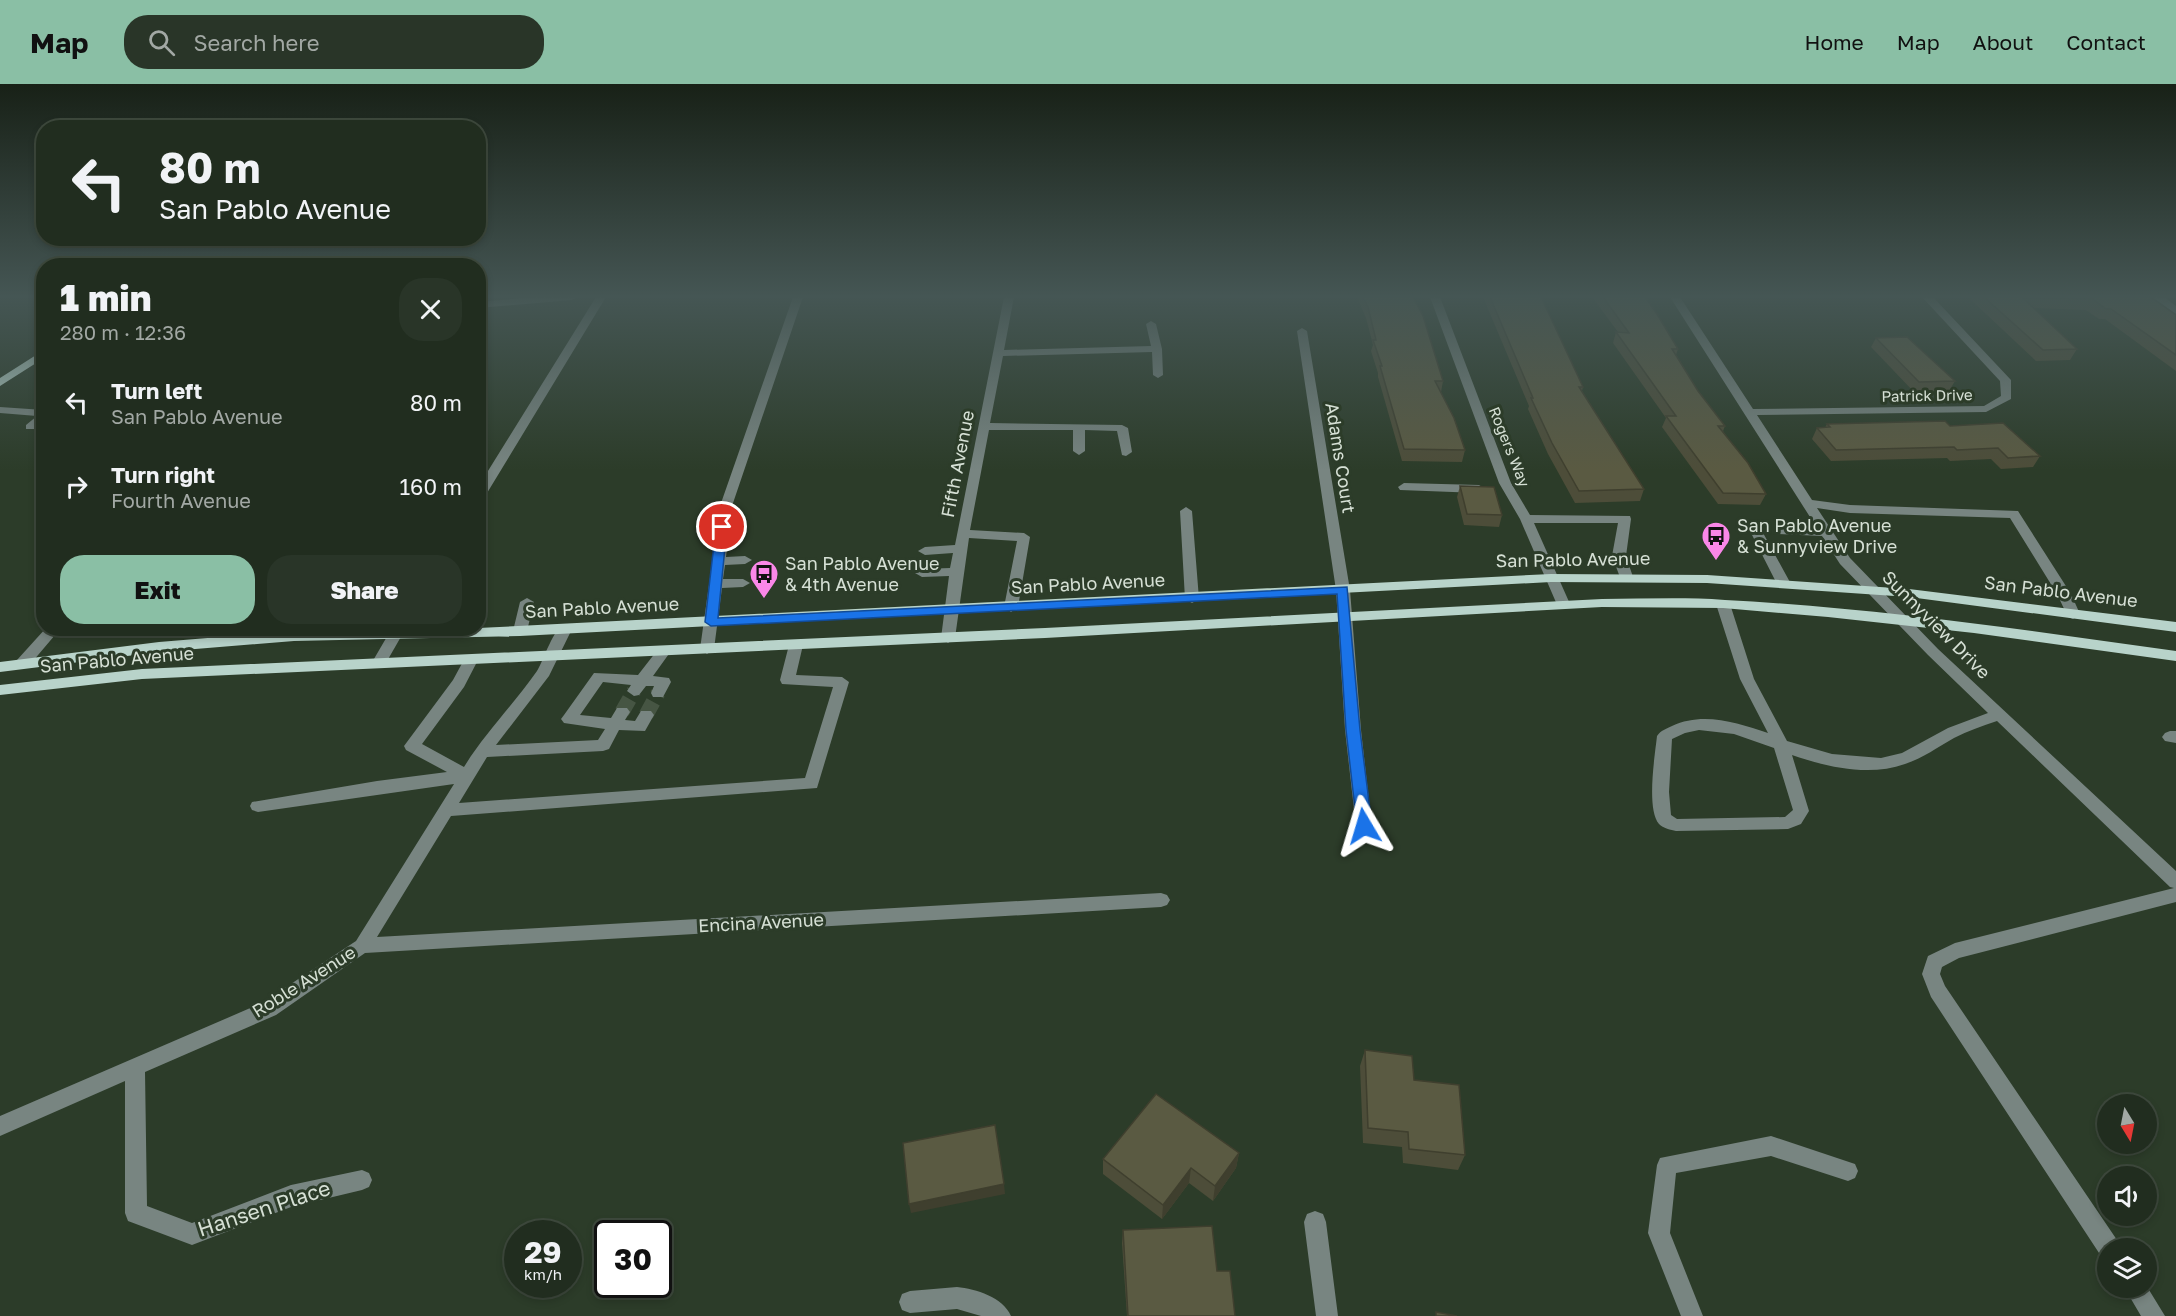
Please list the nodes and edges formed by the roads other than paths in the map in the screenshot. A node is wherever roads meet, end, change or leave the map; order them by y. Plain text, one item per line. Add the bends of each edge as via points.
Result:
1 (566, 354) edge
2 (778, 354) edge
3 (998, 354) edge
4 (1157, 354) edge
5 (1306, 354) edge
6 (1456, 354) edge
7 (1712, 354) edge
8 (1981, 354) edge
9 (36, 358) edge
10 (1158, 375) dead end
11 (0, 383) edge
12 (0, 410) edge
13 (1750, 412) junction
14 (36, 413) edge
15 (36, 421) edge
16 (1079, 426) junction
17 (30, 427) dead end
18 (984, 427) junction
19 (1079, 451) dead end
20 (1126, 452) dead end
21 (1504, 483) junction
22 (486, 485) edge
23 (1404, 487) dead end
24 (1808, 503) junction
25 (1186, 511) dead end
26 (1526, 519) junction
27 (1756, 531) dead end
28 (1782, 531) dead end
29 (1826, 532) junction
30 (963, 534) junction
31 (960, 549) junction
32 (925, 550) dead end
33 (745, 560) dead end
34 (719, 561) junction
35 (956, 572) junction
36 (922, 573) dead end
37 (1626, 577) junction
38 (1551, 578) junction
39 (743, 582) dead end
40 (717, 584) junction
41 (1784, 584) junction
42 (1343, 590) junction
43 (1872, 590) junction
44 (1192, 598) junction
45 (527, 602) dead end
46 (1563, 604) junction
47 (1724, 604) junction
48 (1011, 608) junction
49 (951, 610) junction
50 (2073, 614) junction
51 (1346, 616) junction
52 (1902, 620) junction
53 (711, 622) junction
54 (2176, 627) edge
55 (565, 629) junction
56 (486, 631) edge
57 (520, 631) junction
58 (47, 636) edge
59 (294, 636) edge
60 (395, 636) edge
61 (948, 638) junction
62 (796, 645) junction
63 (707, 649) junction
64 (664, 651) junction
65 (553, 656) junction
66 (2176, 656) edge
67 (471, 660) junction
68 (22, 664) junction
69 (378, 664) junction
70 (0, 667) edge
71 (637, 685) junction
72 (0, 690) edge
73 (658, 693) dead end
74 (646, 715) dead end
75 (1999, 715) junction
76 (618, 718) junction
77 (1781, 744) junction
78 (482, 751) junction
79 (466, 776) junction
80 (258, 806) dead end
81 (446, 810) junction
82 (1364, 826) dead end
83 (2176, 882) edge
84 (2176, 895) edge
85 (1161, 900) dead end
86 (362, 946) junction
87 (135, 1067) junction
88 (0, 1126) edge
89 (1848, 1172) dead end
90 (362, 1180) dead end
91 (1315, 1222) dead end
92 (2102, 1238) edge
93 (2142, 1298) edge
94 (910, 1302) dead end
95 (1000, 1316) edge
96 (1327, 1316) edge
97 (1692, 1316) edge
98 (2154, 1316) edge

1 - 22 street
2 - 34 street via 732,485
3 - 18 street, Fifth Avenue
4 - 10 street
5 - 42 street, Adams Court
6 - 21 street, Rogers Way
7 - 13 street, Sunnyview Drive
8 - 13 street, Patrick Drive via 2005,380 2007,397 1986,409
9 - 11 main road
12 - 14 street
13 - 24 street, Sunnyview Drive
15 - 17 street
16 - 18 street
16 - 19 street
16 - 20 street via 1122,428
18 - 30 street, Fifth Avenue
21 - 23 street via 1488,490
21 - 26 street, Rogers Way
24 - 29 street, Sunnyview Drive
24 - 50 street via 1850,509 2014,514
25 - 44 street
26 - 37 street via 1625,519 1619,556
26 - 38 street, Rogers Way
27 - 41 street
28 - 29 street
29 - 43 street, Sunnyview Drive via 1845,561
30 - 31 street, Fifth Avenue
30 - 48 street via 1024,537
31 - 32 street
31 - 35 street, Fifth Avenue
33 - 34 street
34 - 40 street
35 - 36 street
35 - 49 street, Fifth Avenue
37 - 38 main road, San Pablo Avenue
37 - 41 main road, San Pablo Avenue
38 - 42 main road, San Pablo Avenue
38 - 46 street, Rogers Way
39 - 40 street
40 - 53 street
41 - 43 main road, San Pablo Avenue
42 - 44 main road, San Pablo Avenue
42 - 51 street, Adams Court
43 - 50 main road, San Pablo Avenue
43 - 52 street, Sunnyview Drive
44 - 48 main road, San Pablo Avenue
45 - 57 street
46 - 47 main road, San Pablo Avenue
46 - 51 main road, San Pablo Avenue
47 - 52 main road, San Pablo Avenue
47 - 77 street via 1746,680
48 - 49 main road, San Pablo Avenue
49 - 53 main road, San Pablo Avenue
49 - 61 street, Fifth Avenue
50 - 54 main road, San Pablo Avenue
51 - 61 main road, San Pablo Avenue
51 - 82 street, Adams Court
52 - 66 main road, San Pablo Avenue
52 - 75 street, Sunnyview Drive
53 - 55 main road, San Pablo Avenue
53 - 63 street
55 - 57 main road, San Pablo Avenue
55 - 65 street, Roble Avenue
56 - 57 main road, San Pablo Avenue
58 - 68 street
59 - 68 main road, San Pablo Avenue
60 - 69 street
61 - 62 main road, San Pablo Avenue
62 - 63 main road, San Pablo Avenue
62 - 81 street via 787,680 842,682 811,784
63 - 64 main road, San Pablo Avenue
64 - 65 main road, San Pablo Avenue
64 - 71 street
65 - 67 main road, San Pablo Avenue
65 - 78 street, Roble Avenue via 539,680
67 - 69 main road, San Pablo Avenue
67 - 79 street via 459,683 412,746
68 - 70 main road, San Pablo Avenue
69 - 72 main road, San Pablo Avenue via 142,674
71 - 73 street via 664,682
71 - 76 street via 599,677 569,719
74 - 76 street via 640,727
75 - 77 street via 1949,734 1911,756 1880,764 1844,762
75 - 83 street, Sunnyview Drive
76 - 78 street via 603,745
77 - 77 street via 1726,726 1678,727 1665,736 1662,816 1676,825 1788,823 1795,819 1801,811
78 - 79 street, Roble Avenue
79 - 80 street
79 - 81 street, Roble Avenue
81 - 86 street, Roble Avenue
84 - 92 street via 1955,951 1934,962 1931,974 1938,991
85 - 86 street, Encina Avenue
86 - 87 street, Roble Avenue via 269,1009
87 - 88 street, Roble Avenue
87 - 90 street, Hansen Place via 136,1213 192,1234 291,1196
89 - 97 street via 1771,1146 1667,1165 1659,1233
91 - 96 street
93 - 98 street
94 - 95 street via 955,1298 984,1303

